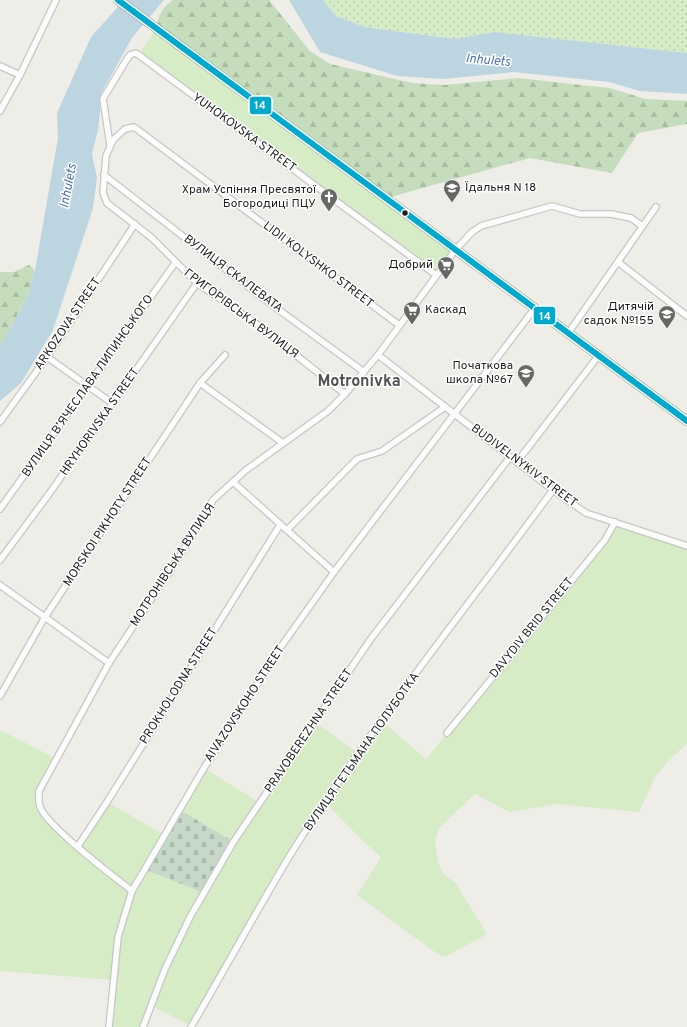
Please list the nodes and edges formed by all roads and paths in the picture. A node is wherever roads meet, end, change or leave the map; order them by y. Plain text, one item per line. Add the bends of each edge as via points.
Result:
1 (56, 0) edge
2 (118, 0) edge
3 (0, 66) edge
4 (20, 75) junction
5 (0, 111) edge
6 (110, 145) junction
7 (104, 176) junction
8 (656, 207) dead end
9 (135, 224) junction
10 (642, 226) junction
11 (456, 249) junction
12 (618, 262) junction
13 (175, 263) junction
14 (436, 275) junction
15 (197, 283) junction
16 (535, 308) junction
17 (687, 316) edge
18 (399, 325) junction
19 (569, 332) junction
20 (225, 355) dead end
21 (378, 355) junction
22 (599, 355) junction
23 (47, 357) junction
24 (364, 372) junction
25 (200, 383) junction
26 (88, 386) junction
27 (345, 394) junction
28 (112, 403) junction
29 (445, 407) junction
30 (455, 414) junction
31 (687, 421) edge
32 (0, 422) edge
33 (283, 443) junction
34 (510, 457) junction
35 (517, 462) junction
36 (233, 482) junction
37 (553, 490) junction
38 (0, 508) edge
39 (615, 522) junction
40 (280, 524) junction
41 (287, 530) junction
42 (687, 546) edge
43 (0, 560) edge
44 (334, 572) junction
45 (0, 585) edge
46 (45, 617) junction
47 (108, 663) junction
48 (0, 696) edge
49 (447, 733) dead end
50 (78, 846) junction
51 (132, 891) junction
52 (109, 1027) edge
53 (143, 1027) edge
54 (191, 1027) edge

1 - 4 street
2 - 11 street
3 - 4 street
4 - 5 street
6 - 7 street, LIDII KOLYSHKO STREET
6 - 14 street, YUHOKOVSKA STREET via 103,99 127,59 136,53
6 - 18 street, LIDII KOLYSHKO STREET via 125,129 134,127
7 - 9 street, ГРИГОРІВСЬКА ВУЛИЦЯ via 103,193 106,204
7 - 24 street, ВУЛИЦЯ СКАЛЕВАТА
8 - 10 street
9 - 13 street, ГРИГОРІВСЬКА ВУЛИЦЯ
9 - 23 street, ARKOZOVA STREET
10 - 11 street, МОТРОНІВСЬКА ВУЛИЦЯ via 631,218 611,214 580,214 552,206 481,226
10 - 12 street
11 - 14 street, МОТРОНІВСЬКА ВУЛИЦЯ
11 - 16 street
12 - 17 street
12 - 19 street
13 - 15 street, ГРИГОРІВСЬКА ВУЛИЦЯ
13 - 26 street, ВУЛИЦЯ В’ЯЧЕСЛАВА ЛИПИНСЬКОГО
14 - 18 street, МОТРОНІВСЬКА ВУЛИЦЯ
15 - 27 street, ГРИГОРІВСЬКА ВУЛИЦЯ via 258,325
15 - 28 street, HRYHORIVSKA STREET
16 - 19 street
16 - 30 street, AIVAZOVSKOHO STREET
18 - 21 street, МОТРОНІВСЬКА ВУЛИЦЯ
19 - 22 street
20 - 25 street, MORSKOI PIKHOTY STREET
21 - 24 street, МОТРОНІВСЬКА ВУЛИЦЯ
21 - 29 street, BUDIVELNYKIV STREET
22 - 31 street
22 - 35 street
23 - 26 street
23 - 32 street, ARKOZOVA STREET
24 - 27 street, МОТРОНІВСЬКА ВУЛИЦЯ
25 - 33 street
25 - 46 street, MORSKOI PIKHOTY STREET
26 - 28 street
26 - 38 street, ВУЛИЦЯ В’ЯЧЕСЛАВА ЛИПИНСЬКОГО
27 - 33 street, МОТРОНІВСЬКА ВУЛИЦЯ via 328,411
28 - 43 street, HRYHORIVSKA STREET via 50,494
29 - 30 street, BUDIVELNYKIV STREET
29 - 41 street via 382,451 357,459
30 - 34 street, BUDIVELNYKIV STREET
30 - 44 street, AIVAZOVSKOHO STREET
33 - 36 street, МОТРОНІВСЬКА ВУЛИЦЯ
34 - 35 street, BUDIVELNYKIV STREET
34 - 53 street, PRAVOBEREZHNA STREET via 370,640 234,841 190,917 165,969
35 - 37 street, BUDIVELNYKIV STREET
36 - 40 street
36 - 47 street, МОТРОНІВСЬКА ВУЛИЦЯ via 209,506 181,554
37 - 39 street, BUDIVELNYKIV STREET via 586,513
37 - 54 street, ВУЛИЦЯ ГЕТЬМАНА ПОЛУБОТКА via 343,776 293,852
39 - 42 street, BUDIVELNYKIV STREET
39 - 49 street, DAVYDIV BRID STREET via 605,540
40 - 41 street
40 - 50 street, PROKHOLODNA STREET
41 - 44 street
44 - 51 street, AIVAZOVSKOHO STREET via 278,651 204,768
45 - 46 street
46 - 47 street
46 - 48 street, MORSKOI PIKHOTY STREET
47 - 50 street, МОТРОНІВСЬКА ВУЛИЦЯ via 39,791 38,801 45,816
50 - 51 street, МОТРОНІВСЬКА ВУЛИЦЯ
51 - 52 street, AIVAZOVSKOHO STREET via 118,937

